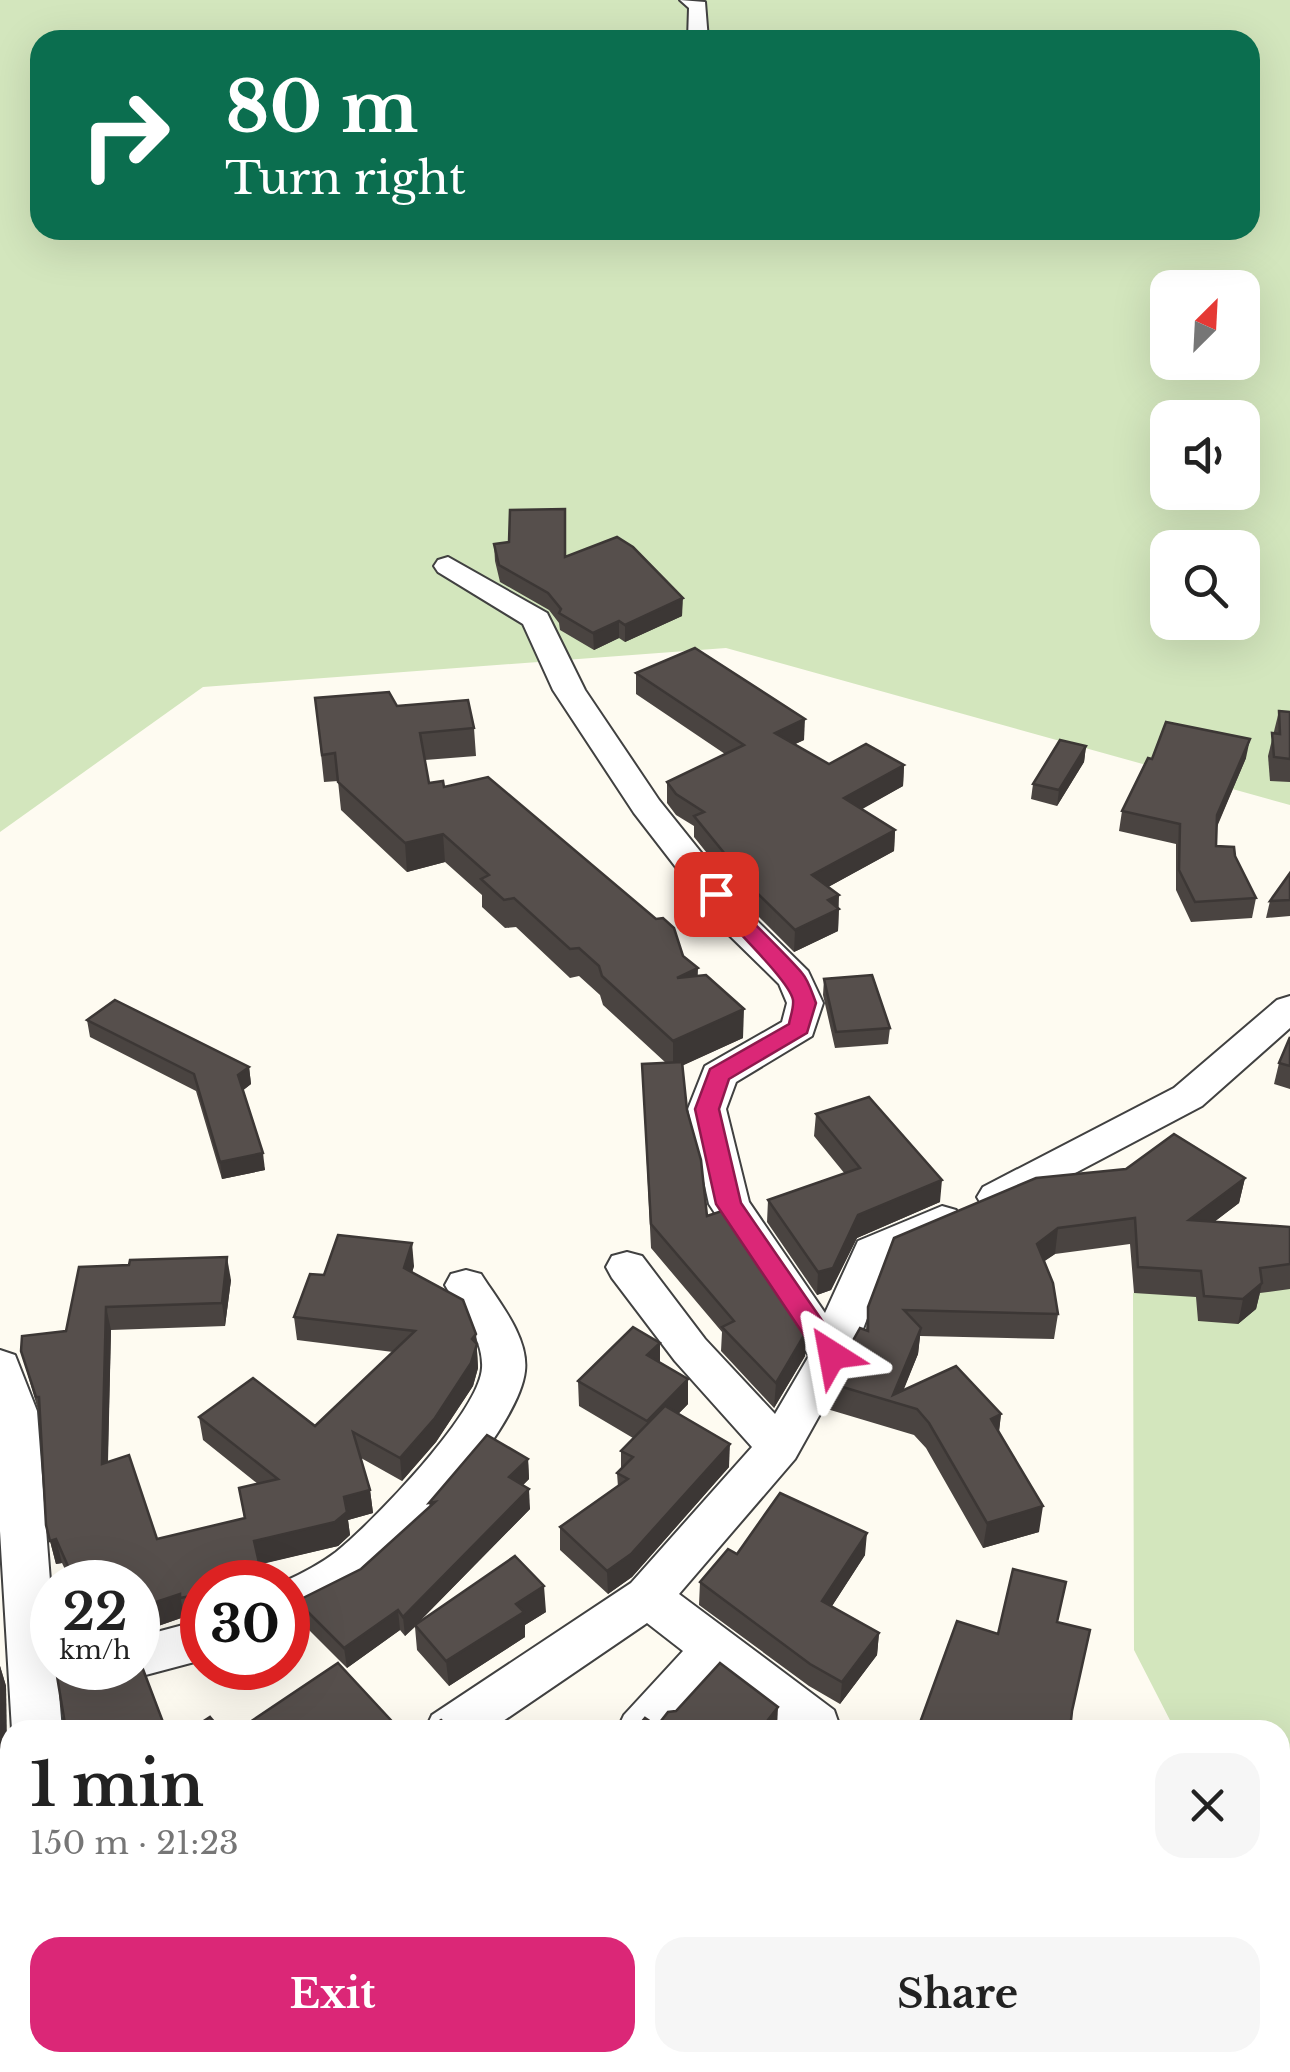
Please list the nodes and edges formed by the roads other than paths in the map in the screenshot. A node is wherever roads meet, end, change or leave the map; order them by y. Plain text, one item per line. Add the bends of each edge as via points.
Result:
1 (690, 0) edge
2 (698, 30) edge
3 (448, 566) dead end
4 (1290, 1008) edge
5 (627, 1267) dead end
6 (466, 1286) dead end
7 (832, 1355) junction
8 (0, 1366) edge
9 (779, 1447) junction
10 (310, 1589) edge
11 (648, 1596) junction
12 (30, 1625) edge
13 (716, 1649) junction
14 (35, 1690) edge
15 (37, 1720) edge
16 (465, 1720) edge
17 (651, 1720) edge
18 (811, 1720) edge

1 - 2 street via 698,6
3 - 7 street via 536,620 570,690 646,806 739,924 795,979 805,1003 799,1028 718,1075 707,1109 729,1204
4 - 7 street via 1188,1097 1029,1184 873,1251
5 - 9 street via 690,1350
6 - 10 street via 500,1342 502,1390 451,1458 358,1560
7 - 9 street
8 - 12 street via 14,1411
9 - 11 street
11 - 13 street
11 - 16 street
13 - 17 street
13 - 18 street
14 - 15 street

